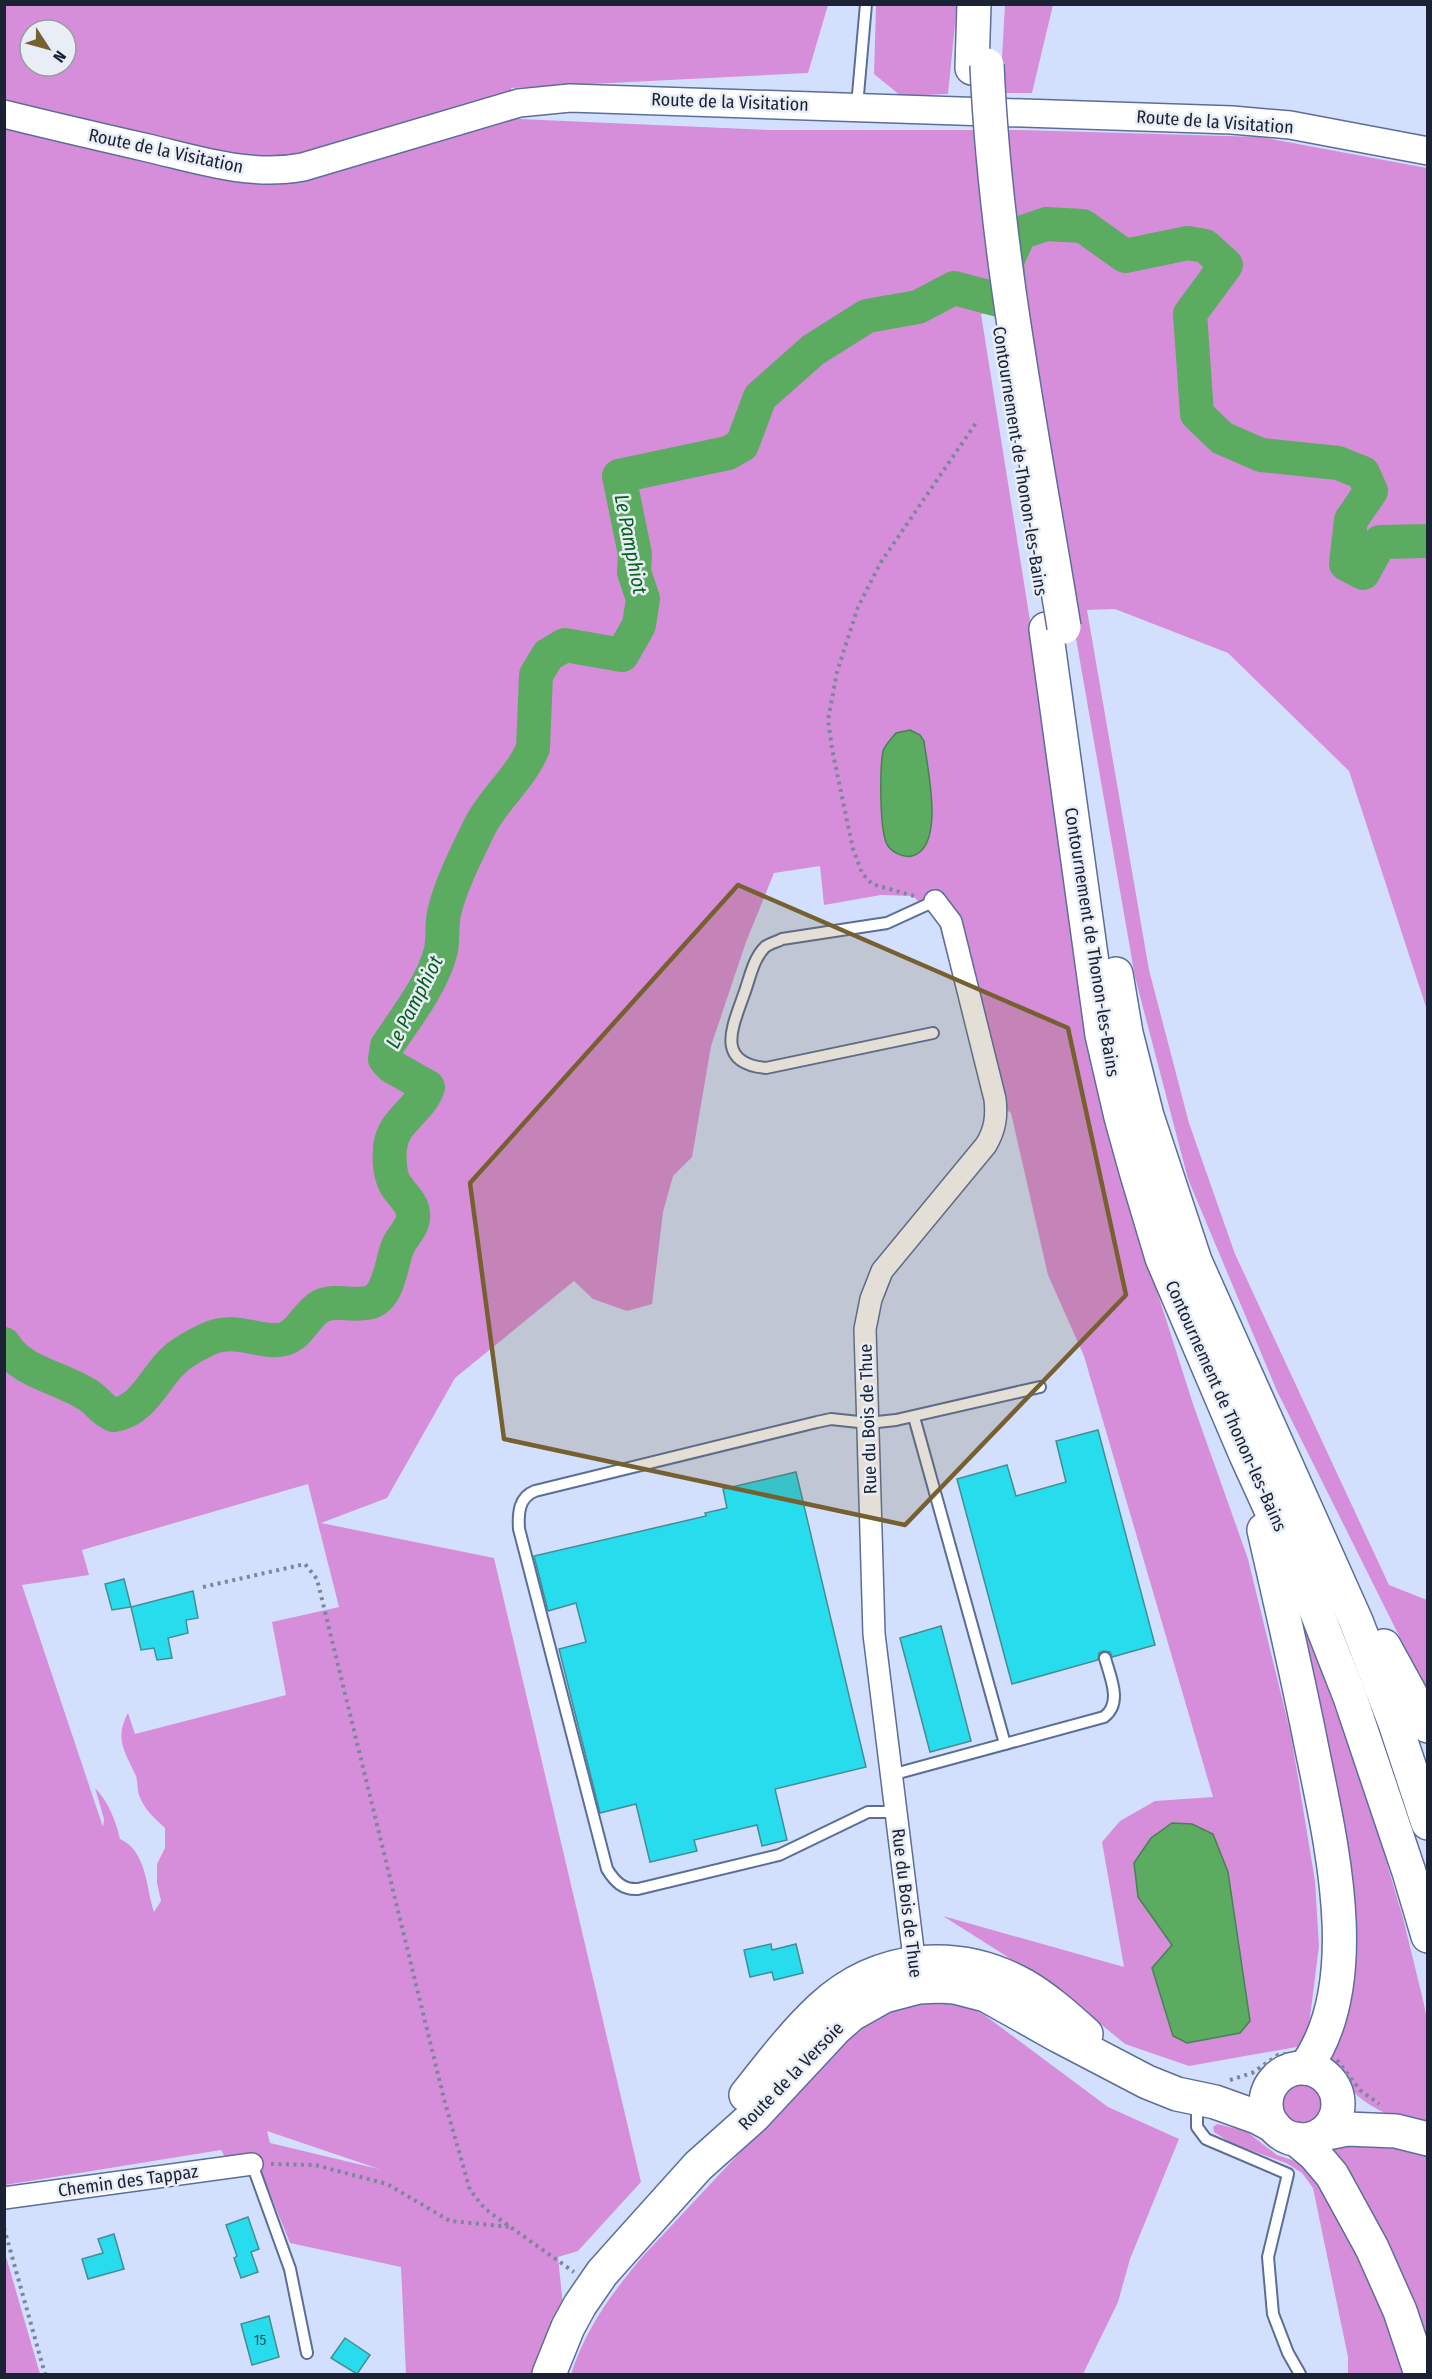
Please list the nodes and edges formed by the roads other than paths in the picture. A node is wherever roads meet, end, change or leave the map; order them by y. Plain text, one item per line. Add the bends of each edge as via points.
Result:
1 (866, 4) edge
2 (974, 4) edge
3 (990, 4) edge
4 (979, 66) junction
5 (857, 106) junction
6 (4, 114) edge
7 (1428, 151) edge
8 (1055, 628) junction
9 (935, 901) joint
10 (933, 1033) dead end
11 (1040, 1387) dead end
12 (914, 1417) junction
13 (868, 1423) junction
14 (1246, 1455) junction
15 (1308, 1511) junction
16 (1105, 1658) dead end
17 (1428, 1726) edge
18 (1005, 1744) junction
19 (891, 1775) junction
20 (895, 1812) junction
21 (1428, 1823) edge
22 (1428, 1936) edge
23 (916, 1975) junction
24 (1292, 2072) junction
25 (1336, 2089) junction
26 (1206, 2101) junction
27 (1396, 2131) junction
28 (1298, 2133) junction
29 (1428, 2139) edge
30 (252, 2164) joint
31 (4, 2198) edge
32 (307, 2353) dead end
33 (549, 2374) edge
34 (1300, 2374) edge
35 (1421, 2374) edge

1 - 5 lane
2 - 4 main road, Contournement de Thonon-les-Bains
3 - 4 main road, Contournement de Thonon-les-Bains
4 - 8 main road, Contournement de Thonon-les-Bains, bridge
5 - 6 street, Route de la Visitation via 549,99 511,105 303,167 271,170 216,165
5 - 7 street, Route de la Visitation via 1251,121
8 - 14 main road, Contournement de Thonon-les-Bains via 1102,1035 1120,1117 1162,1258
8 - 15 main road, Contournement de Thonon-les-Bains via 1126,1034 1147,1116 1195,1261
9 - 10 lane via 888,923 782,939 767,945 756,959 730,1036 732,1049 742,1060 766,1068
9 - 13 street, Rue du Bois de Thue via 951,922 995,1099 995,1125 979,1155 895,1253 878,1281 865,1329
11 - 12 lane
12 - 13 lane
12 - 18 lane
13 - 19 street, Rue du Bois de Thue via 874,1625
13 - 20 lane via 824,1420 536,1491 525,1498 519,1518 607,1869 616,1882 639,1889 778,1855 868,1812
14 - 22 main road, Contournement de Thonon-les-Bains via 1310,1595 1350,1697
14 - 24 main road via 1280,1593 1336,1881 1336,1984 1323,2037
15 - 17 main road
15 - 21 main road, Contournement de Thonon-les-Bains via 1356,1621
16 - 18 lane via 1114,1695 1108,1715
18 - 19 lane
19 - 20 street, Rue du Bois de Thue
20 - 23 street, Rue du Bois de Thue
23 - 26 main road, Route de la Versoie via 986,1995 1161,2087
23 - 33 main road, Route de la Versoie via 836,2028 748,2122 699,2166 593,2285 568,2327
24 - 25 main road via 1320,2072
24 - 26 main road via 1256,2088
24 - 28 main road via 1269,2089 1266,2103 1267,2111
25 - 27 main road
25 - 28 main road via 1339,2104 1334,2121
26 - 28 main road, Route de la Versoie
26 - 34 lane via 1197,2127 1206,2139 1288,2174 1269,2257 1273,2314
27 - 28 main road
27 - 29 main road
28 - 35 main road, Route de la Versoie via 1332,2175 1372,2248 1400,2311
30 - 31 street, Chemin des Tappaz
30 - 32 lane via 290,2269

